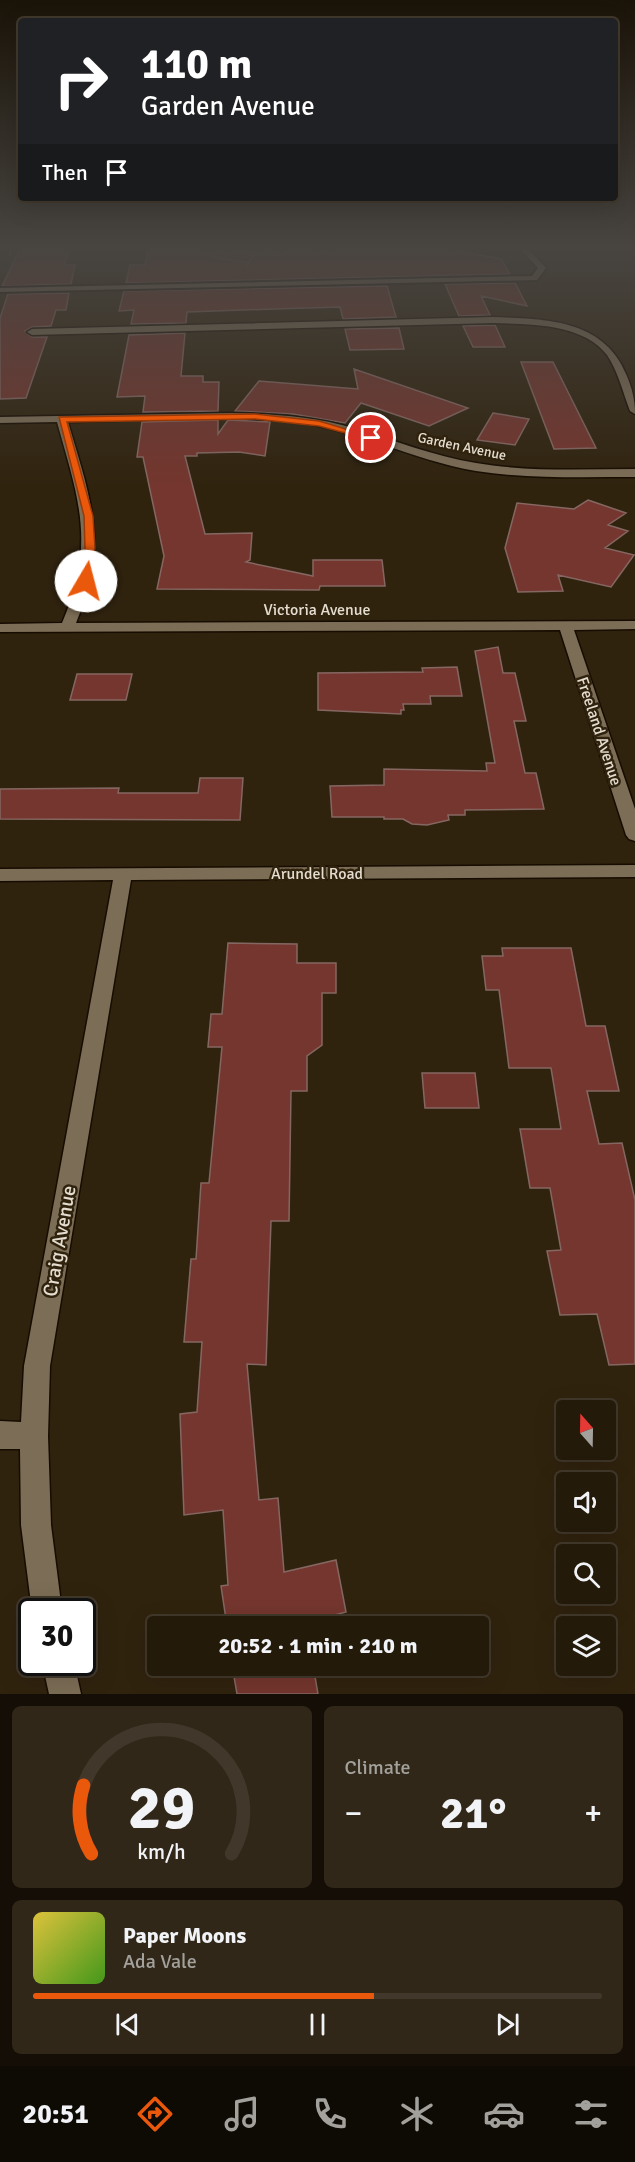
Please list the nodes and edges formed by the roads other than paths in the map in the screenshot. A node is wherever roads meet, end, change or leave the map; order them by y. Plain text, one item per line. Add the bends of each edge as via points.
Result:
1 (184, 328) edge
2 (563, 328) edge
3 (32, 332) dead end
4 (634, 407) edge
5 (62, 419) junction
6 (0, 420) edge
7 (635, 473) edge
8 (635, 625) edge
9 (566, 626) junction
10 (0, 628) edge
11 (67, 628) junction
12 (635, 836) edge
13 (635, 871) edge
14 (123, 874) junction
15 (0, 875) edge
16 (0, 1435) edge
17 (34, 1436) junction
18 (45, 1598) edge
19 (61, 1676) edge
20 (65, 1694) edge

1 - 3 street
2 - 4 street via 601,344 609,352
5 - 6 street, Garden Avenue
5 - 7 street, Garden Avenue via 288,418 349,430 416,453 476,467 544,473
5 - 11 street via 88,516 90,548 86,581
8 - 9 street, Victoria Avenue
9 - 11 street, Victoria Avenue
9 - 12 street, Freeland Avenue
10 - 11 street, Victoria Avenue
13 - 14 street, Arundel Road
14 - 15 street, Arundel Road
14 - 17 street, Craig Avenue via 37,1366
16 - 17 street
17 - 18 street, Craig Avenue via 36,1525
19 - 20 street

